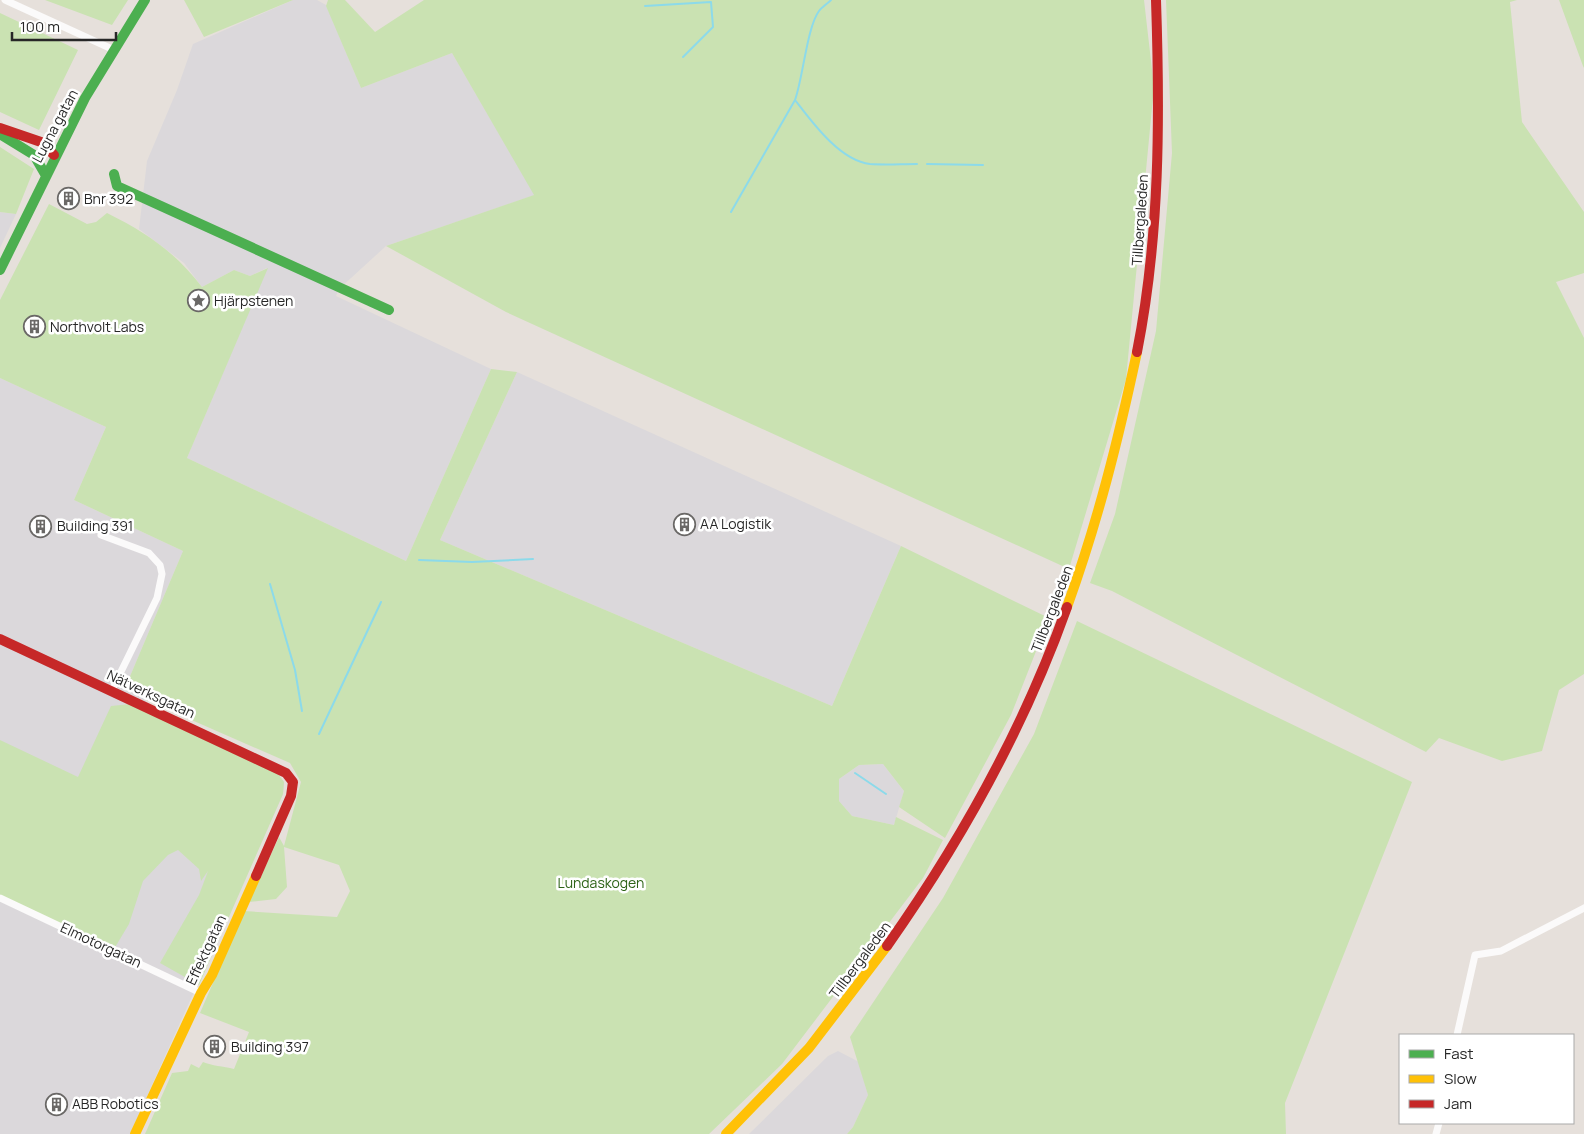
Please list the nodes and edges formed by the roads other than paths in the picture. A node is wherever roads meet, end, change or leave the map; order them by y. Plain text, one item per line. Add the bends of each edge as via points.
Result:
1 (5, 0) edge
2 (145, 0) edge
3 (1156, 0) edge
4 (112, 49) junction
5 (0, 131) edge
6 (54, 155) junction
7 (45, 174) junction
8 (114, 174) dead end
9 (0, 270) edge
10 (389, 310) dead end
11 (101, 535) dead end
12 (0, 639) edge
13 (112, 690) junction
14 (289, 776) joint
15 (0, 898) edge
16 (1584, 908) edge
17 (201, 992) junction
18 (1457, 1034) edge
19 (135, 1134) edge
20 (726, 1134) edge

1 - 4 street
2 - 4 main road, Lugna gatan
3 - 20 main road, Tillbergaleden via 1158,148 1148,291 1118,445 1078,584 1033,695 998,766 957,841 917,904 808,1050
4 - 6 main road, Lugna gatan
5 - 6 main road
5 - 7 main road via 34,155
6 - 7 main road, Lugna gatan
7 - 9 main road, Lugna gatan
8 - 10 main road via 117,186
11 - 13 street via 149,553 160,565 162,574 157,598
12 - 13 main road, Nätverksgatan
13 - 14 main road, Nätverksgatan
14 - 17 main road, Effektgatan via 293,782 291,796 212,975
15 - 17 street, Elmotorgatan
16 - 18 street via 1501,951 1475,955
17 - 19 main road, Effektgatan

